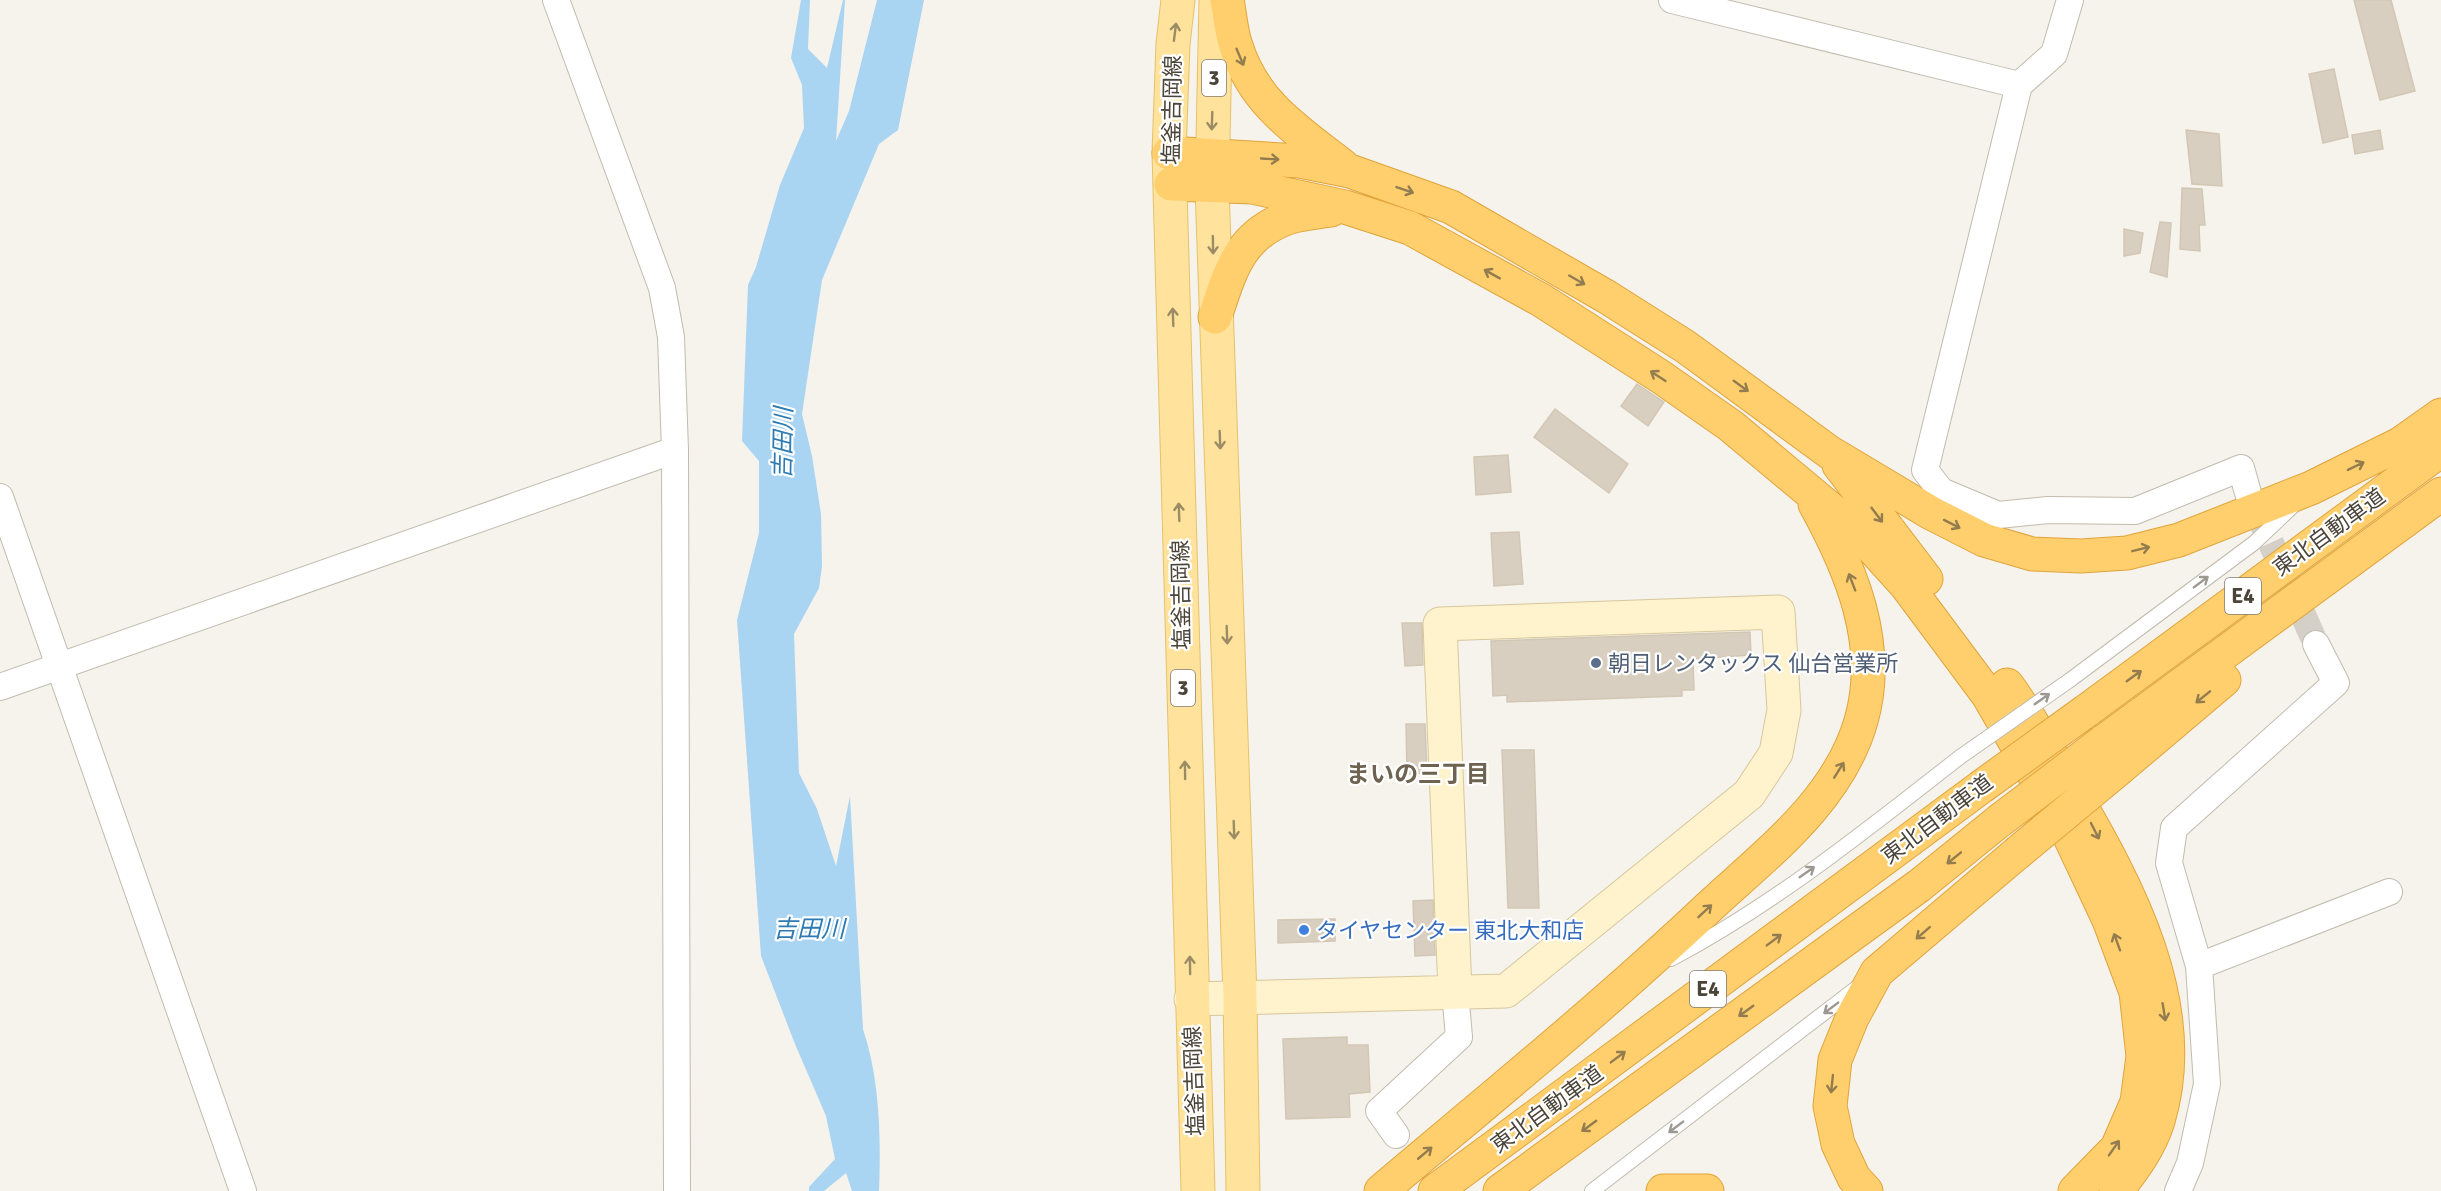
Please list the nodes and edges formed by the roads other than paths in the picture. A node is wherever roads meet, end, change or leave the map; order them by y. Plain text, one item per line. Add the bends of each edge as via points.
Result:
1 (556, 0) edge
2 (1178, 0) edge
3 (1216, 0) edge
4 (1227, 0) edge
5 (1672, 0) edge
6 (2070, 0) edge
7 (2019, 85) junction
8 (1170, 169) junction
9 (1212, 171) junction
10 (1350, 171) junction
11 (1345, 207) junction
12 (1215, 317) junction
13 (2441, 415) edge
14 (675, 450) junction
15 (2441, 450) edge
16 (1829, 452) junction
17 (1806, 486) junction
18 (2312, 488) junction
19 (2248, 493) tunnel mouth
20 (2441, 494) edge
21 (0, 497) edge
22 (2316, 644) tunnel mouth
23 (60, 666) junction
24 (0, 687) edge
25 (2112, 755) junction
26 (2389, 892) dead end
27 (2199, 966) junction
28 (1877, 972) junction
29 (1632, 980) junction
30 (1455, 991) junction
31 (1240, 997) junction
32 (1191, 999) junction
33 (1396, 1135) dead end
34 (243, 1191) edge
35 (677, 1191) edge
36 (1198, 1191) edge
37 (1243, 1191) edge
38 (1380, 1191) edge
39 (1435, 1191) edge
40 (1500, 1191) edge
41 (1592, 1191) edge
42 (1663, 1191) edge
43 (1707, 1191) edge
44 (1866, 1191) edge
45 (2075, 1191) edge
46 (2116, 1191) edge
47 (2178, 1191) edge

1 - 14 street via 662,288 671,337
8 -> 2 main road, 塩釜吉岡線 / 3
3 -> 9 main road, 塩釜吉岡線 / 3
4 -> 10 highway via 1236,46 1263,100
5 - 7 street
6 - 7 street via 2054,54
7 - 19 street via 1925,470 1941,491 1998,515 2048,510 2135,511 2241,468
8 - 9 highway
32 -> 8 main road, 塩釜吉岡線 / 3
9 -> 10 highway via 1300,161
9 - 11 highway via 1252,187
9 -> 12 main road, 塩釜吉岡線 / 3
10 -> 16 highway via 1451,207 1607,297 1686,347
11 - 12 highway via 1290,217 1258,232 1232,269
17 -> 11 highway via 1731,426 1541,300 1410,228
12 -> 31 main road, 塩釜吉岡線 / 3
18 -> 13 highway via 2400,444
14 - 23 street
14 - 35 street
39 -> 15 highway, 東北自動車道 / E4, bridge
16 -> 18 highway via 1984,540 2032,554 2127,553 2179,540
16 -> 46 highway via 2014,694 2091,824 2136,913 2161,989 2168,1039 2166,1083 2157,1122 2136,1165
29 -> 17 highway via 1821,798 1844,761 1861,720 1868,675 1866,635 1855,588 1836,541
45 -> 17 highway via 2117,1148 2137,1102 2143,1056 2136,992 2109,920 2069,835 1988,695 1906,585 1858,532
29 -> 18 lane, bridge via 1717,934 1855,838 2254,543
20 -> 25 highway, 東北自動車道 / E4
21 - 23 street
22 - 27 street via 2336,683 2174,828 2169,863
23 - 24 street
23 - 34 street
25 -> 28 highway, bridge via 2016,854
25 -> 40 highway, 東北自動車道 / E4, bridge via 1999,821 1920,885
26 - 27 street
27 - 47 street via 2207,1084 2190,1163
28 -> 41 lane
28 -> 44 highway via 1851,1018 1835,1060 1830,1106 1838,1144 1854,1178
38 -> 29 highway
30 - 30 street via 1506,991 1749,794 1776,753 1784,710 1778,612 1440,624
30 - 31 street
30 - 33 street via 1459,1036 1379,1111
31 - 32 street
31 - 37 main road, 塩釜吉岡線 / 3
32 - 36 main road, 塩釜吉岡線 / 3
42 - 43 highway

